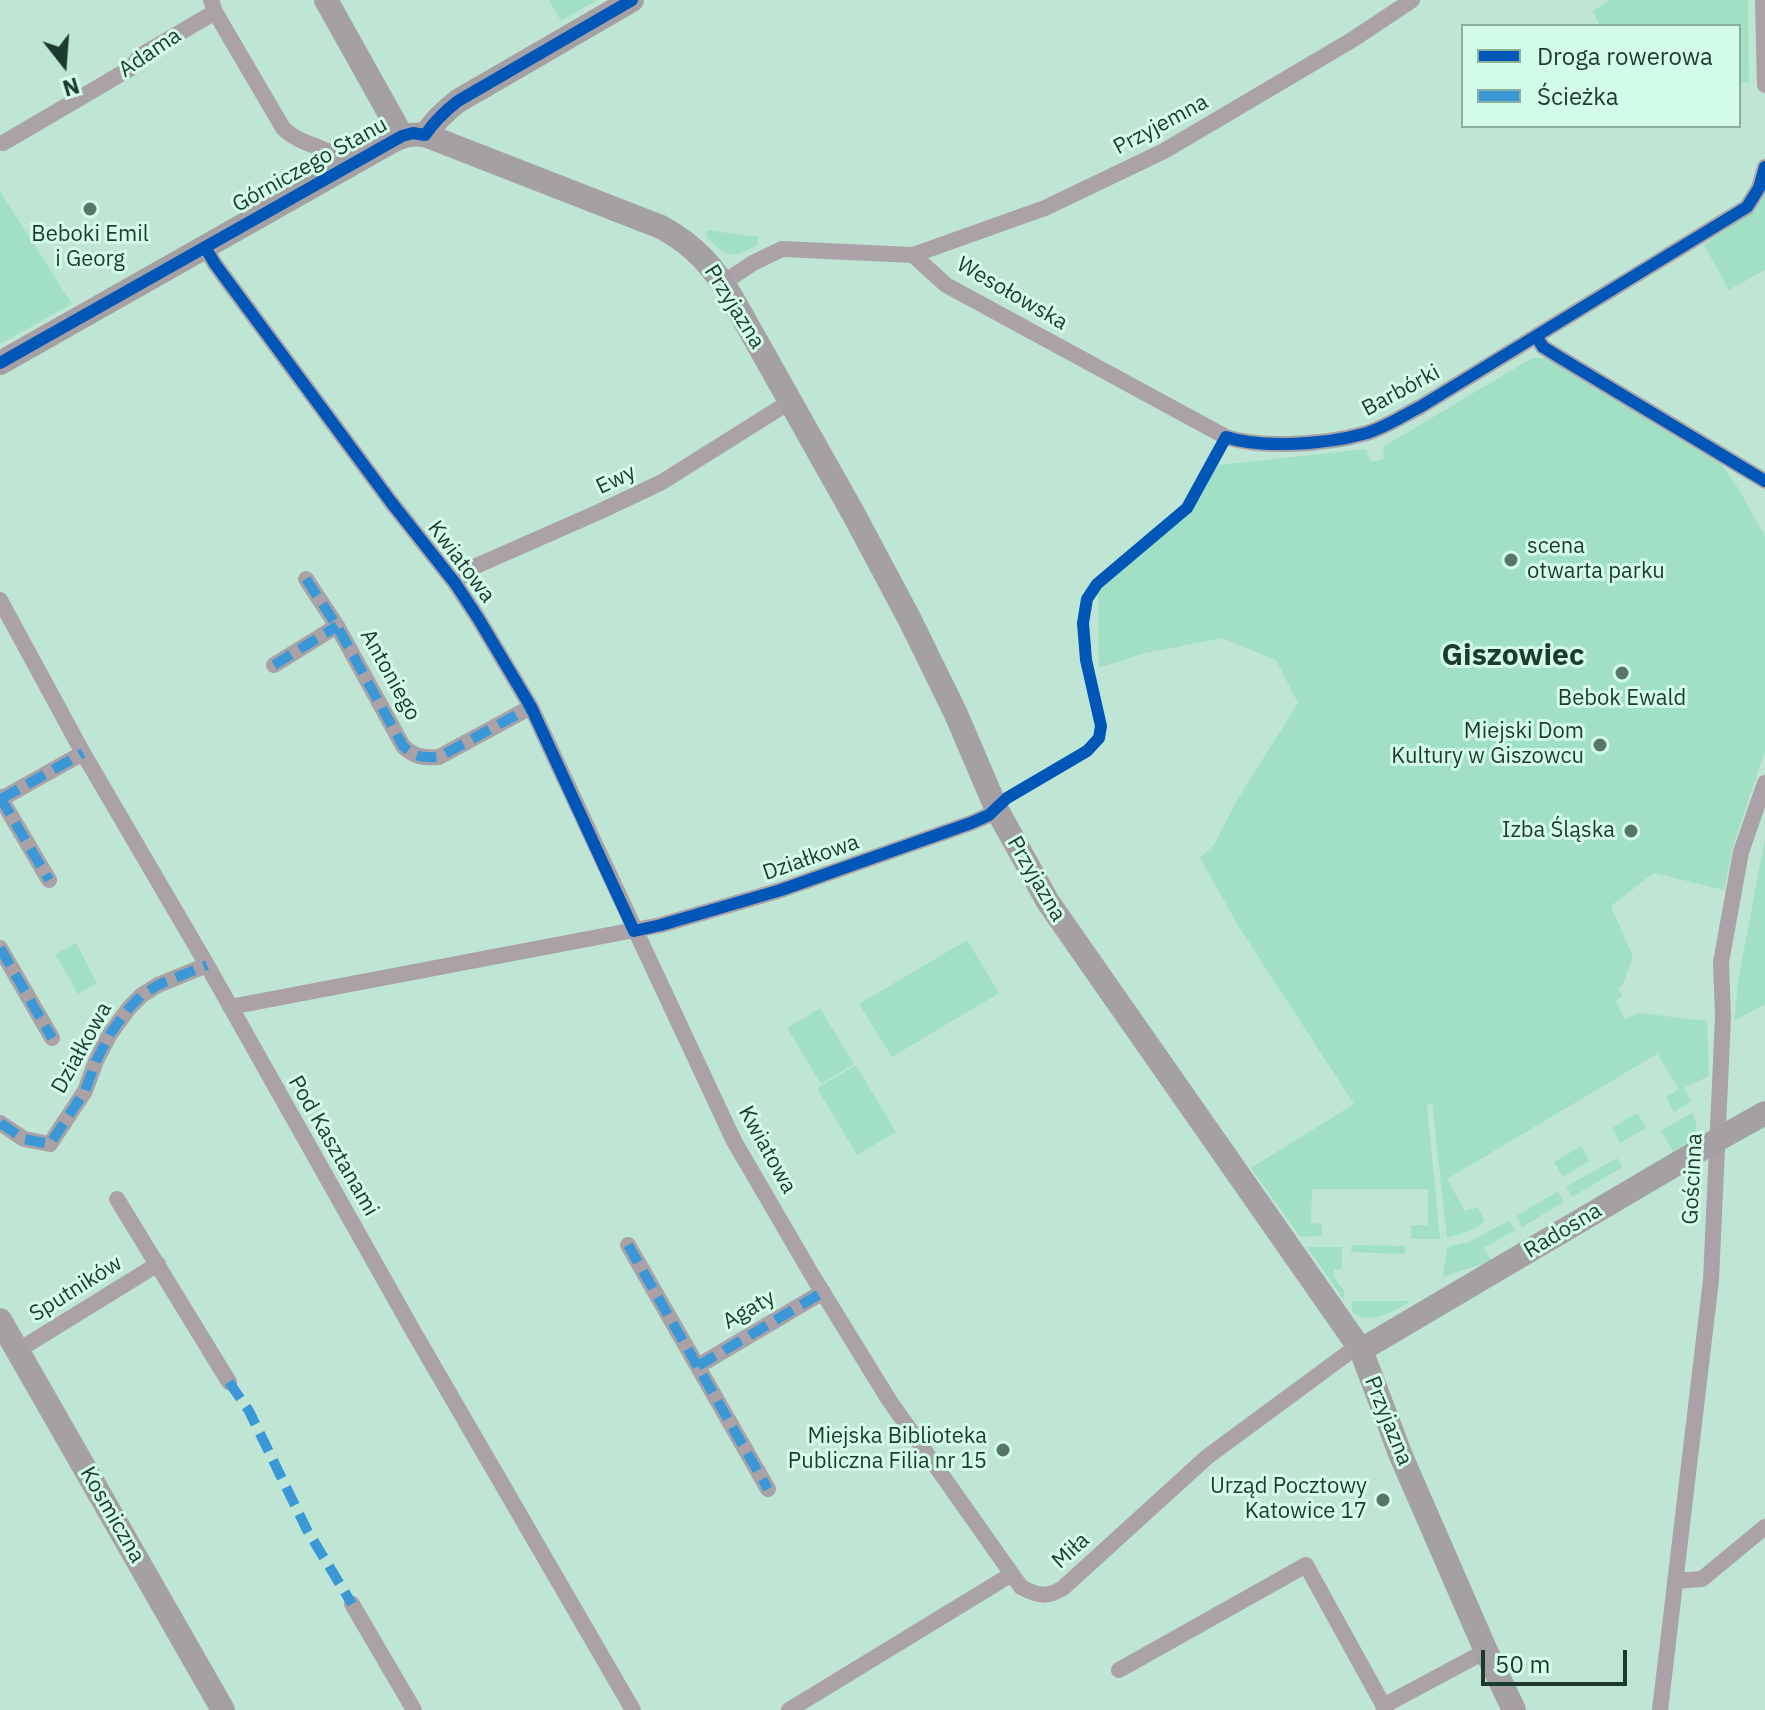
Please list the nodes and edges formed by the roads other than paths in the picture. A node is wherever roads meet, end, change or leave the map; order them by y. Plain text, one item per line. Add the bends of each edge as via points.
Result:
1 (326, 0) edge
2 (632, 0) edge
3 (1412, 0) edge
4 (1763, 0) edge
5 (213, 6) edge
6 (1765, 85) edge
7 (414, 135) junction
8 (3, 143) dead end
9 (348, 166) junction
10 (1765, 167) edge
11 (205, 247) junction
12 (913, 255) junction
13 (723, 283) junction
14 (1536, 336) junction
15 (0, 363) edge
16 (791, 401) junction
17 (1226, 437) joint
18 (1765, 481) edge
19 (306, 579) dead end
20 (455, 583) junction
21 (0, 600) edge
22 (337, 626) junction
23 (274, 665) dead end
24 (531, 707) junction
25 (83, 753) junction
26 (1765, 783) edge
27 (1, 798) edge
28 (997, 810) junction
29 (49, 880) dead end
30 (634, 931) junction
31 (0, 948) edge
32 (207, 965) junction
33 (230, 1007) junction
34 (52, 1038) dead end
35 (1765, 1113) edge
36 (0, 1123) edge
37 (1717, 1140) junction
38 (117, 1199) dead end
39 (628, 1245) dead end
40 (158, 1264) junction
41 (823, 1292) junction
42 (0, 1320) edge
43 (1361, 1350) junction
44 (17, 1351) junction
45 (698, 1366) junction
46 (229, 1382) dead end
47 (768, 1489) dead end
48 (1765, 1527) edge
49 (1012, 1574) junction
50 (1675, 1581) junction
51 (352, 1604) dead end
52 (1486, 1651) junction
53 (1119, 1670) dead end
54 (1385, 1708) edge
55 (223, 1710) edge
56 (414, 1710) edge
57 (633, 1710) edge
58 (789, 1710) edge
59 (1514, 1710) edge
60 (1660, 1710) edge

1 - 7 street
2 - 7 street, Górniczego Stanu via 458,101
3 - 12 street, Przyjemna via 1164,151 1045,208
4 - 6 street
5 - 8 street, Adama via 140,56 131,68
5 - 9 street, Adama via 283,128
7 - 9 street, Górniczego Stanu
7 - 13 street, Przyjazna via 661,227 690,245
9 - 11 street, Górniczego Stanu
10 - 14 street, Barbórki via 1747,207
11 - 15 street, Górniczego Stanu
11 - 20 street, Kwiatowa
12 - 13 street via 782,249
12 - 17 street, Wesołowska via 946,285
13 - 16 street, Przyjazna
14 - 17 street, Barbórki via 1365,434 1271,445
14 - 18 street via 1543,347
16 - 20 street, Ewy via 662,482 467,570
16 - 28 street, Przyjazna via 910,620
19 - 22 street, Antoniego
20 - 24 street, Kwiatowa
21 - 25 street, Pod Kasztanami
22 - 23 street, Antoniego
22 - 24 street, Antoniego via 403,746 415,756 439,757
24 - 30 street, Kwiatowa
25 - 27 street
25 - 32 street, Pod Kasztanami
26 - 37 street, Gościnna via 1741,852 1721,962
27 - 29 street
28 - 30 street, Działkowa via 781,890
28 - 43 street, Przyjazna via 1065,929
30 - 33 street, Działkowa
30 - 41 street, Kwiatowa via 734,1141
31 - 34 street
32 - 33 street, Pod Kasztanami
32 - 36 street, Działkowa via 158,985 129,1008 50,1144 24,1139
33 - 57 street, Pod Kasztanami
35 - 37 street, Radosna
37 - 43 street, Radosna
37 - 50 street, Gościnna via 1711,1280
38 - 40 street, Sputników
39 - 45 street
40 - 44 street, Sputników
40 - 46 street, Sputników
41 - 45 street, Agaty
41 - 49 street, Kwiatowa via 889,1400
42 - 44 street, Kosmiczna
43 - 49 street, Miła via 1348,1353 1207,1457 1063,1588 1053,1594 1032,1593
43 - 52 street, Przyjazna
44 - 55 street, Kosmiczna
45 - 47 street
48 - 50 street via 1702,1579
49 - 58 street
50 - 60 street, Gościnna
51 - 56 street
52 - 54 street
52 - 59 street, Przyjazna
53 - 54 street via 1306,1565

